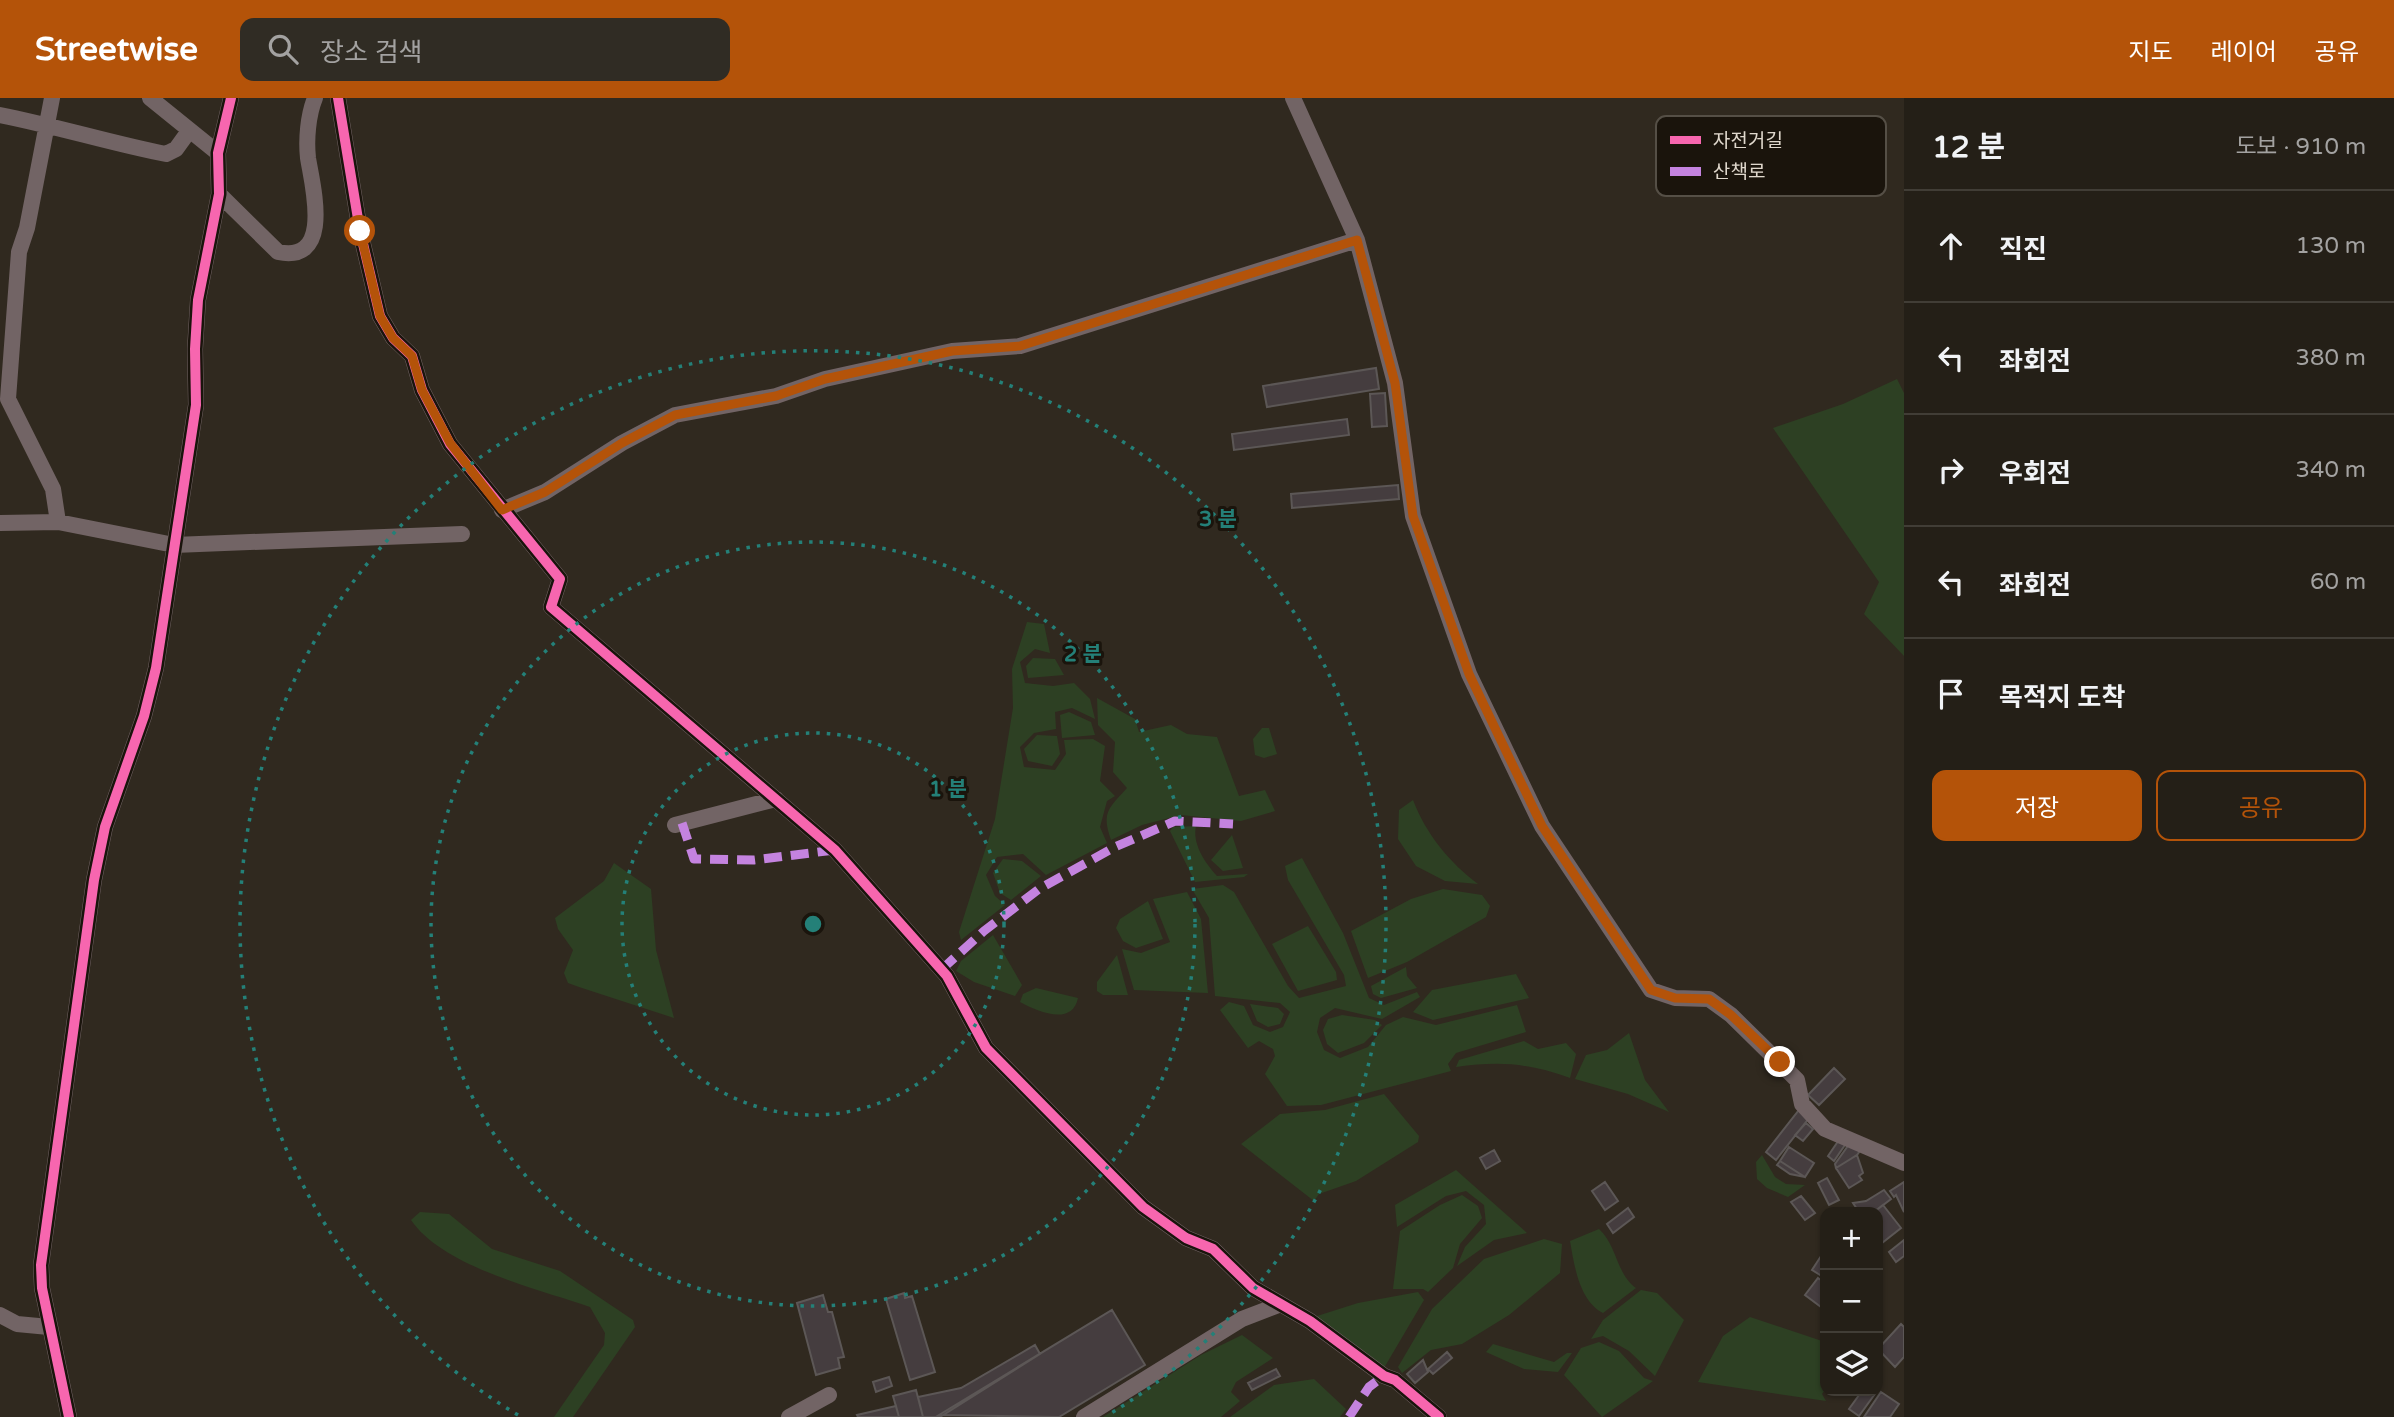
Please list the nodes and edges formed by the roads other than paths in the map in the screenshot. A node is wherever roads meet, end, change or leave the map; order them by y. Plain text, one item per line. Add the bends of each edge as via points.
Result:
1 (52, 98) edge
2 (150, 98) edge
3 (231, 98) edge
4 (315, 98) edge
5 (338, 98) edge
6 (1293, 98) edge
7 (0, 115) edge
8 (46, 123) junction
9 (189, 131) junction
10 (219, 153) junction
11 (219, 194) junction
12 (1357, 240) junction
13 (502, 510) junction
14 (58, 522) junction
15 (0, 523) edge
16 (462, 534) dead end
17 (174, 545) junction
18 (776, 799) junction
19 (675, 825) dead end
20 (1904, 1163) edge
21 (1281, 1304) junction
22 (0, 1315) edge
23 (49, 1327) junction
24 (830, 1395) dead end
25 (69, 1417) edge
26 (789, 1417) edge
27 (1084, 1417) edge
28 (1439, 1417) edge

1 - 8 street
2 - 9 street
3 - 10 street
4 - 11 street via 310,110 308,156 316,190 316,230 304,247 288,254 278,252
5 - 13 street via 360,231 380,316 393,338 412,356 422,390 450,443
6 - 12 street
7 - 8 street
8 - 9 street via 96,140 166,154 176,149
8 - 14 street via 19,252 8,399 53,489
9 - 10 street
10 - 11 street
11 - 17 street via 198,300 196,405
12 - 13 street via 1020,346 952,351 825,379 776,396 675,415 545,492
12 - 20 street via 1395,383 1413,516 1469,674 1542,826 1651,990 1675,998 1709,999 1797,1080 1802,1104 1825,1129
13 - 18 street via 560,579 551,607
14 - 15 street
14 - 17 street
16 - 17 street
17 - 23 street via 156,668 105,827 79,970 41,1265
18 - 19 street
18 - 21 street via 835,850 947,976 986,1048 1133,1197 1186,1238 1213,1249 1253,1288
21 - 27 street via 1242,1319
21 - 28 street via 1395,1380
22 - 23 street via 17,1324
23 - 25 street
24 - 26 street

